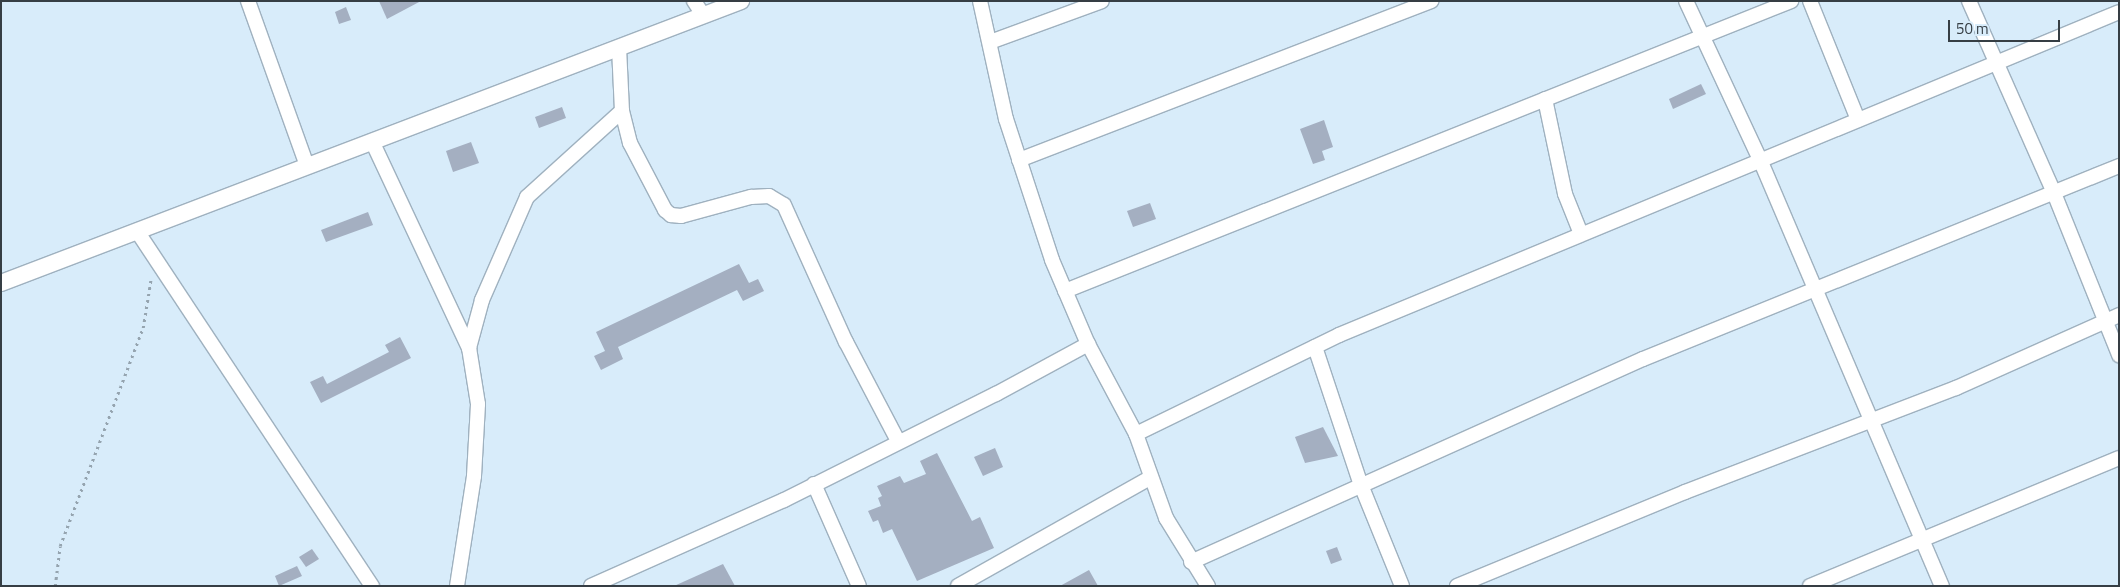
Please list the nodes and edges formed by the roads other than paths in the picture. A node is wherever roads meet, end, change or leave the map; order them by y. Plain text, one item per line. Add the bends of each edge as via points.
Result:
1 (248, 1) edge
2 (694, 1) edge
3 (741, 1) edge
4 (980, 1) edge
5 (1102, 1) edge
6 (1431, 1) edge
7 (1686, 1) edge
8 (1791, 1) edge
9 (1810, 1) edge
10 (1969, 1) edge
11 (2119, 12) edge
12 (703, 15) junction
13 (1700, 36) junction
14 (990, 42) junction
15 (619, 47) junction
16 (1997, 63) junction
17 (1545, 99) junction
18 (622, 111) junction
19 (1858, 120) junction
20 (372, 141) junction
21 (1019, 160) junction
22 (1762, 162) junction
23 (308, 166) junction
24 (2119, 166) edge
25 (2054, 193) junction
26 (138, 231) junction
27 (1581, 234) junction
28 (1, 283) edge
29 (1817, 290) junction
30 (1065, 291) junction
31 (2119, 315) edge
32 (2105, 321) junction
33 (1088, 344) junction
34 (1315, 347) junction
35 (469, 348) junction
36 (2119, 356) edge
37 (1871, 422) junction
38 (1136, 434) junction
39 (898, 441) junction
40 (2119, 458) edge
41 (1150, 478) junction
42 (814, 484) junction
43 (1361, 485) junction
44 (1922, 541) junction
45 (1191, 562) junction
46 (372, 586) edge
47 (457, 586) edge
48 (592, 586) edge
49 (859, 586) edge
50 (958, 586) edge
51 (1208, 586) edge
52 (1402, 586) edge
53 (1457, 586) edge
54 (1810, 586) edge
55 (1942, 586) edge

1 - 23 street
2 - 12 street
3 - 12 street
4 - 14 street
5 - 14 street
6 - 21 street
7 - 13 street
8 - 13 street
9 - 19 street
10 - 16 street
11 - 16 street
12 - 15 street
13 - 17 street
13 - 22 street
14 - 21 street via 1006,119
15 - 18 street
15 - 20 street
16 - 19 street
16 - 25 street
17 - 27 street via 1565,194
17 - 30 street
18 - 35 street via 527,197 482,300
18 - 39 street via 630,143 665,210 671,215 681,216 769,196 784,205 846,342
19 - 22 street
20 - 23 street
20 - 35 street
21 - 30 street
22 - 27 street
22 - 29 street
23 - 26 street
24 - 25 street
25 - 29 street
25 - 32 street
26 - 28 street
26 - 46 street
27 - 34 street
29 - 37 street
29 - 43 street via 1643,359
30 - 33 street
31 - 32 street
32 - 36 street
32 - 37 street
33 - 38 street
33 - 39 street via 996,394
34 - 38 street
34 - 43 street
35 - 47 street via 478,404 474,476
37 - 44 street
37 - 53 street via 1685,492
38 - 41 street
39 - 42 street
40 - 44 street
41 - 45 street via 1166,518
41 - 50 street
42 - 48 street
42 - 49 street
43 - 45 street
43 - 52 street
44 - 54 street
44 - 55 street
45 - 51 street

